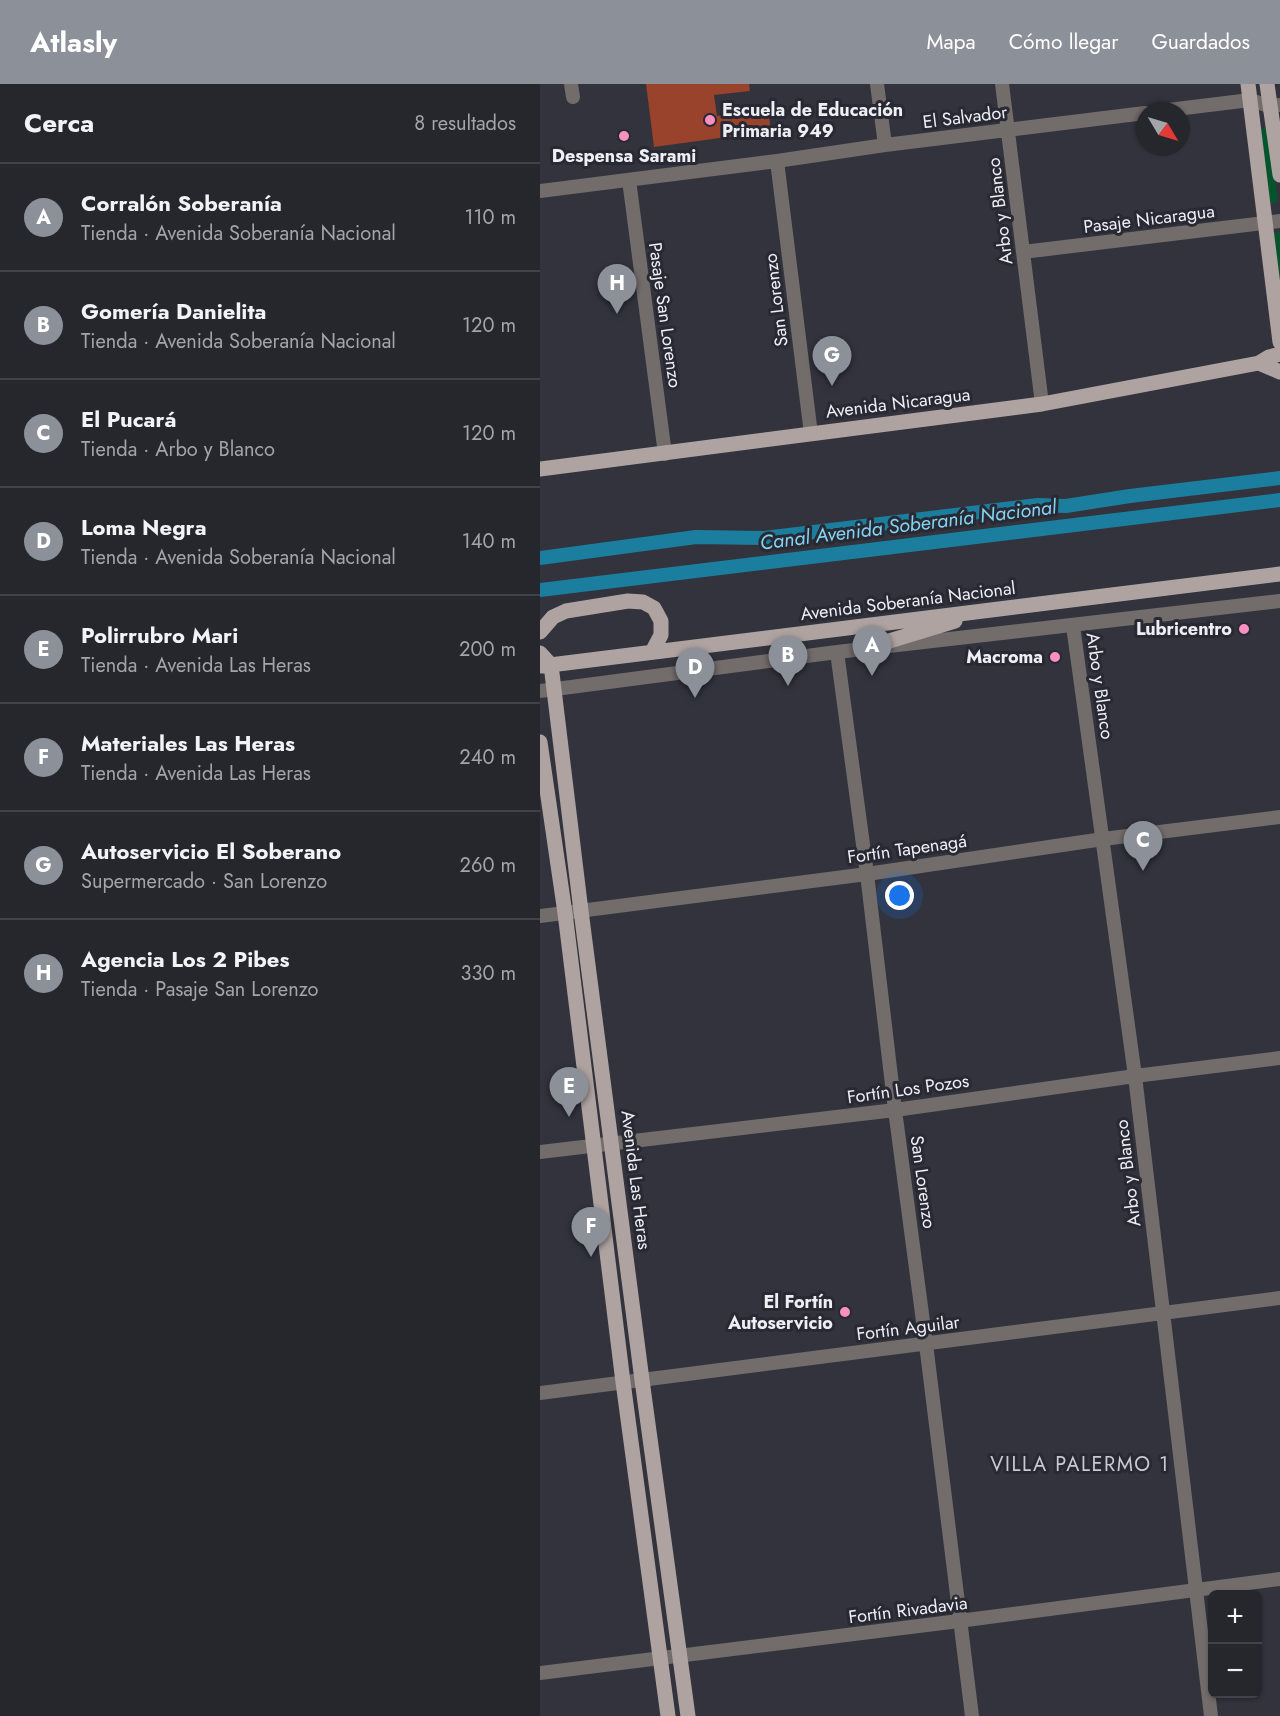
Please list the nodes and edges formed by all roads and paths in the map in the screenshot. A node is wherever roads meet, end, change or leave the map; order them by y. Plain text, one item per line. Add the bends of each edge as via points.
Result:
1 (878, 84) edge
2 (1002, 84) edge
3 (1248, 84) edge
4 (1267, 84) edge
5 (1250, 100) junction
6 (1275, 105) edge
7 (1190, 107) edge
8 (1136, 114) edge
9 (1008, 130) junction
10 (885, 145) junction
11 (777, 160) junction
12 (1280, 175) edge
13 (629, 180) junction
14 (540, 191) edge
15 (1273, 221) edge
16 (1023, 252) junction
17 (1280, 342) edge
18 (1280, 354) edge
19 (1259, 363) junction
20 (1280, 372) edge
21 (1042, 404) junction
22 (811, 434) junction
23 (665, 454) junction
24 (540, 469) edge
25 (1280, 574) edge
26 (1280, 601) edge
27 (994, 609) junction
28 (1073, 626) junction
29 (540, 632) edge
30 (863, 649) junction
31 (652, 652) junction
32 (837, 652) junction
33 (540, 653) edge
34 (545, 666) edge
35 (547, 690) edge
36 (540, 742) edge
37 (1280, 818) edge
38 (1103, 839) junction
39 (867, 874) junction
40 (581, 910) junction
41 (565, 913) junction
42 (540, 916) edge
43 (1280, 1058) edge
44 (1135, 1076) junction
45 (895, 1110) junction
46 (612, 1144) junction
47 (595, 1145) junction
48 (540, 1152) edge
49 (1280, 1298) edge
50 (1164, 1313) junction
51 (926, 1344) junction
52 (642, 1380) junction
53 (623, 1382) junction
54 (540, 1393) edge
55 (1280, 1579) edge
56 (1196, 1590) junction
57 (959, 1622) junction
58 (681, 1656) junction
59 (661, 1658) junction
60 (540, 1673) edge
61 (668, 1716) edge
62 (688, 1716) edge
63 (972, 1716) edge
64 (1211, 1716) edge

1 - 10 street
2 - 9 street, Arbo y Blanco
3 - 5 main road
4 - 6 main road
5 - 6 street
5 - 7 street
5 - 15 main road
6 - 12 main road
8 - 9 street, El Salvador
9 - 10 street, El Salvador
9 - 16 street, Arbo y Blanco
10 - 11 street, El Salvador
11 - 13 street, El Salvador
11 - 22 street, San Lorenzo
13 - 14 street, El Salvador
13 - 23 street, Pasaje San Lorenzo
15 - 16 street, Pasaje Nicaragua
15 - 17 main road
16 - 21 street, Arbo y Blanco
18 - 19 main road, Avenida Nicaragua
19 - 20 main road
19 - 21 main road, Avenida Nicaragua
21 - 22 main road, Avenida Nicaragua
22 - 23 main road, Avenida Nicaragua
23 - 24 main road, Avenida Nicaragua
25 - 27 main road, Avenida Soberanía Nacional
26 - 28 street
27 - 30 main road
27 - 31 main road, Avenida Soberanía Nacional
28 - 30 street
28 - 38 street, Arbo y Blanco
29 - 31 main road via 566,611 642,602 654,608 661,621 661,635
30 - 32 street
31 - 34 main road, Avenida Soberanía Nacional
32 - 35 street
32 - 39 street, San Lorenzo
33 - 34 main road
34 - 35 main road, Avenida Las Heras
35 - 40 main road, Avenida Las Heras
36 - 41 main road, Avenida Las Heras
37 - 38 street, Fortín Tapenagá
38 - 39 street, Fortín Tapenagá
38 - 44 street, Arbo y Blanco
39 - 40 street, Fortín Tapenagá
39 - 45 street, San Lorenzo
40 - 41 street, Fortín Tapenagá
40 - 46 main road, Avenida Las Heras
41 - 42 street, Fortín Tapenagá
41 - 47 main road, Avenida Las Heras
43 - 44 street, Fortín Los Pozos
44 - 45 street, Fortín Los Pozos
44 - 50 street, Arbo y Blanco
45 - 46 street, Fortín Los Pozos
45 - 51 street, San Lorenzo
46 - 47 street, Fortín Los Pozos
46 - 52 main road, Avenida Las Heras
47 - 48 street, Fortín Los Pozos
47 - 53 main road, Avenida Las Heras
49 - 50 street, Fortín Aguilar
50 - 51 street, Fortín Aguilar
50 - 56 street, Arbo y Blanco
51 - 52 street, Fortín Aguilar
51 - 57 street, San Lorenzo
52 - 53 street, Fortín Aguilar
52 - 58 main road, Avenida Las Heras
53 - 54 street, Fortín Aguilar
53 - 59 main road, Avenida Las Heras
55 - 56 street, Fortín Rivadavia
56 - 57 street, Fortín Rivadavia
56 - 64 street, Arbo y Blanco
57 - 58 street, Fortín Rivadavia
57 - 63 street, San Lorenzo
58 - 59 street, Fortín Rivadavia
58 - 62 main road, Avenida Las Heras
59 - 60 street, Fortín Rivadavia
59 - 61 main road, Avenida Las Heras

